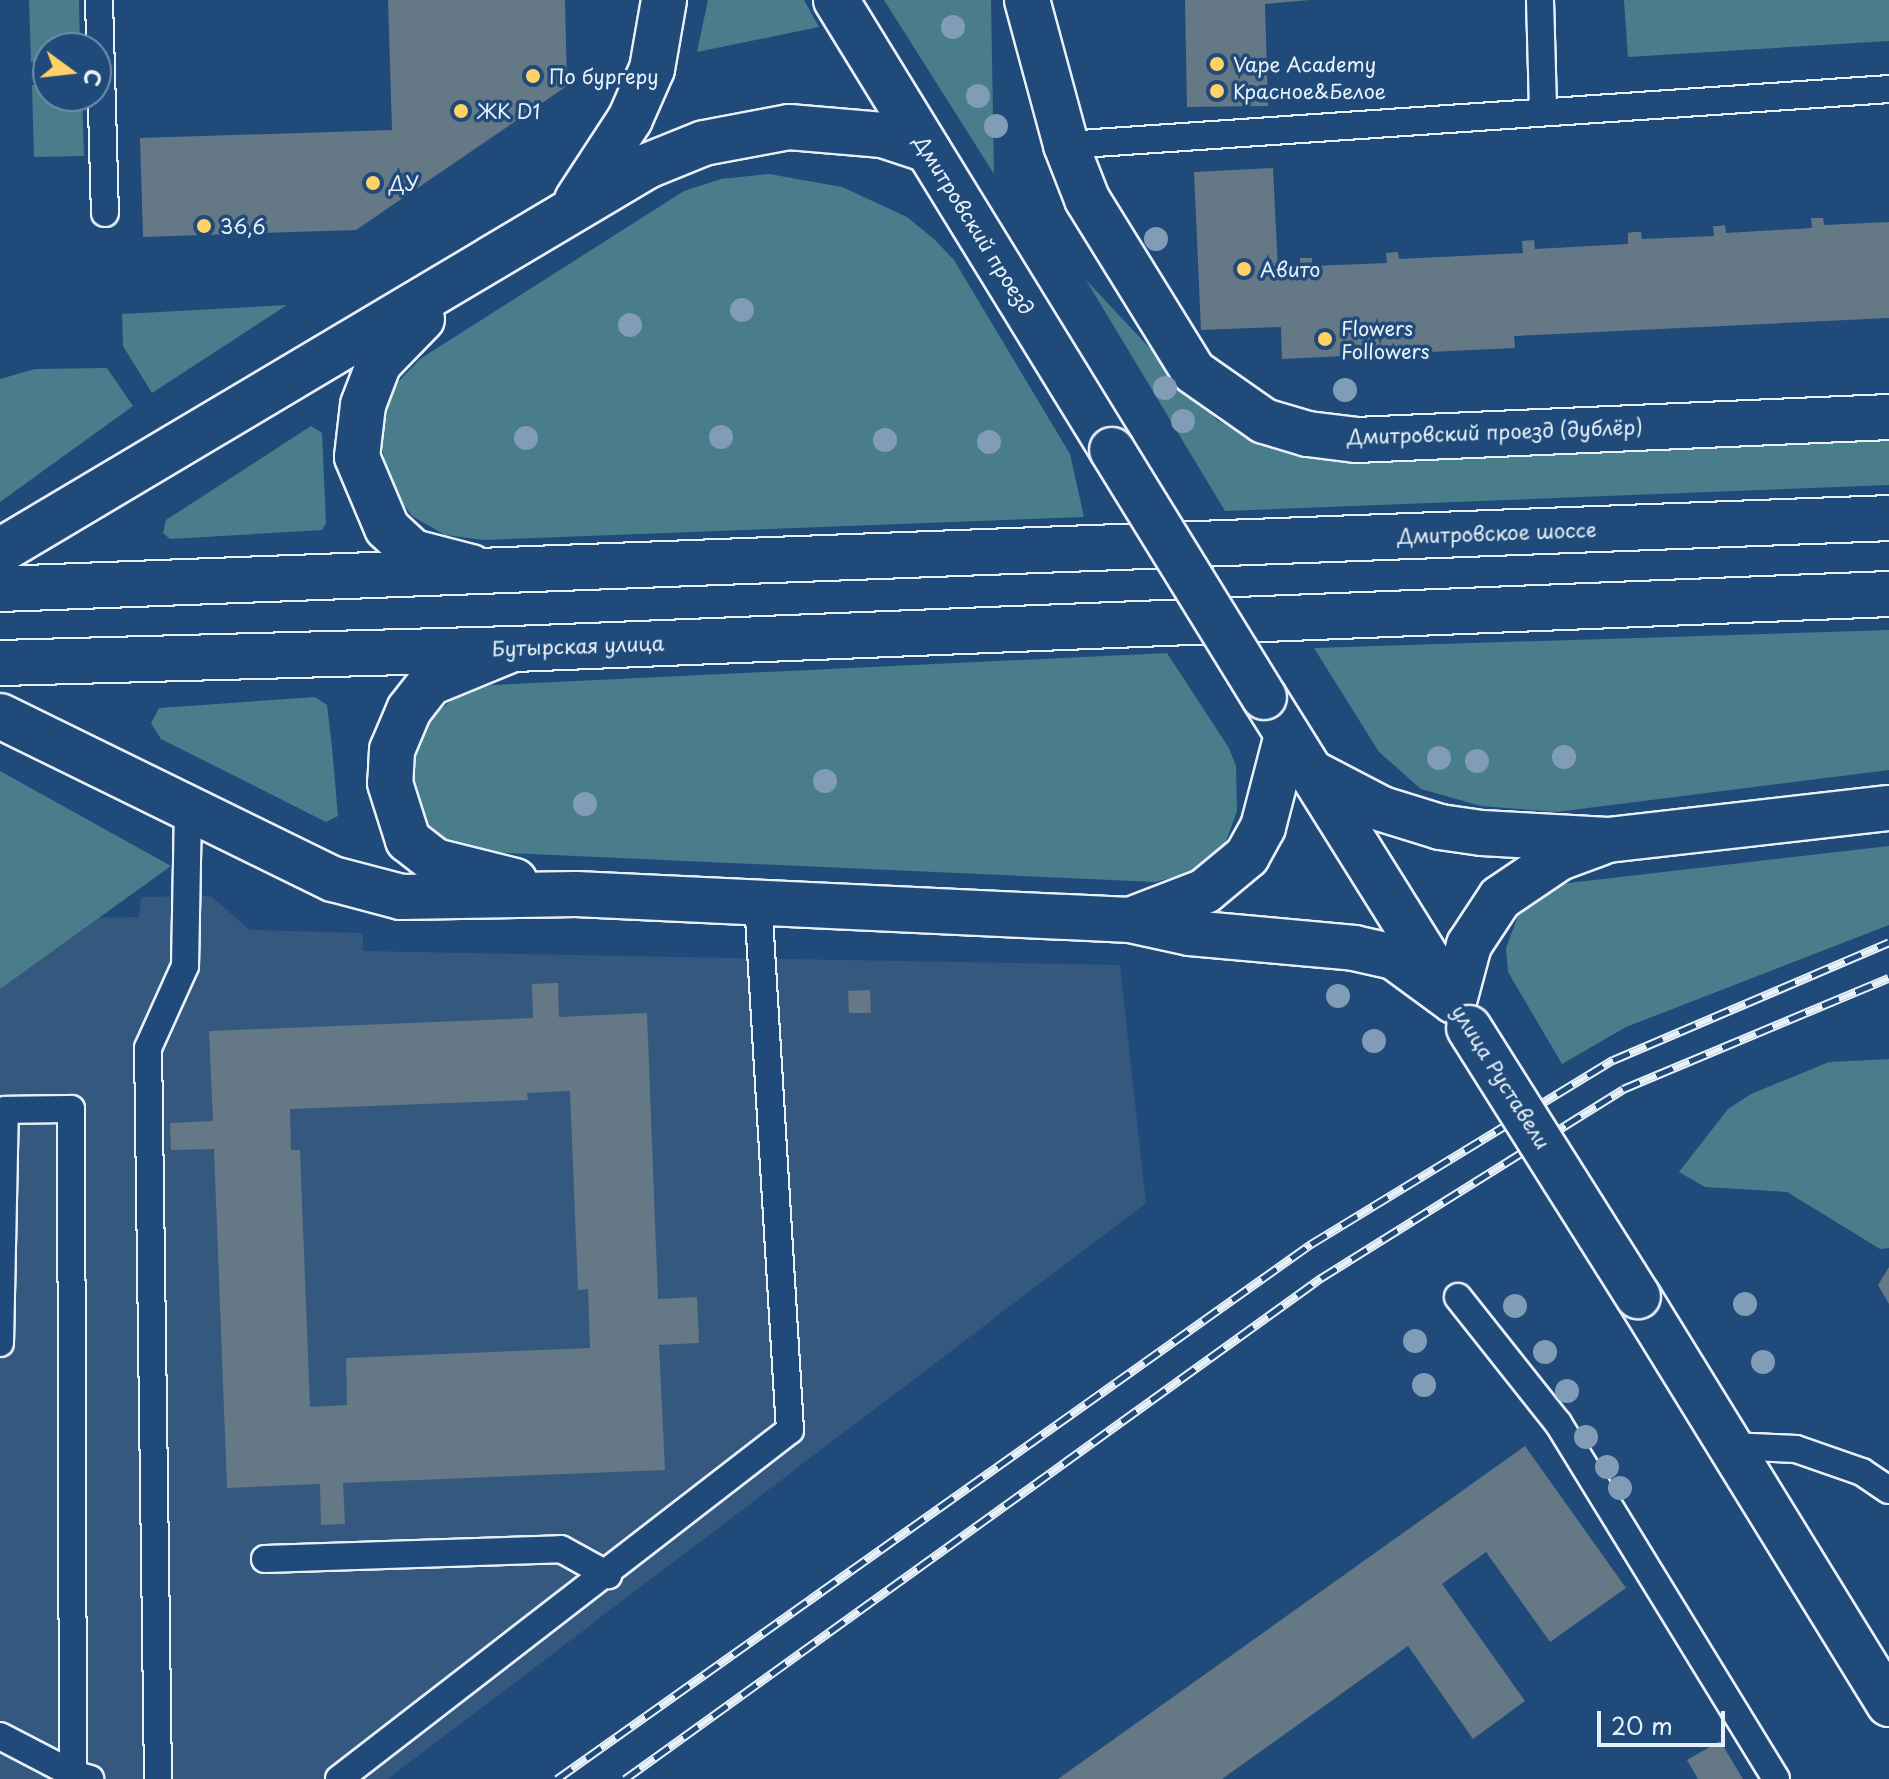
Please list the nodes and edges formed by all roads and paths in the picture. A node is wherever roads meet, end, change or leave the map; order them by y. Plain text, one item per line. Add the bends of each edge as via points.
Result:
1 (99, 0) edge
2 (664, 0) edge
3 (836, 0) edge
4 (1027, 0) edge
5 (1540, 0) edge
6 (1889, 89) edge
7 (1543, 110) junction
8 (1066, 145) junction
9 (928, 150) junction
10 (572, 206) junction
11 (105, 213) dead end
12 (465, 274) junction
13 (1889, 417) edge
14 (1112, 450) joint
15 (1889, 518) edge
16 (0, 551) edge
17 (497, 572) junction
18 (0, 589) edge
19 (1889, 594) edge
20 (1821, 596) junction
21 (1889, 602) edge
22 (514, 649) junction
23 (0, 663) edge
24 (0, 716) edge
25 (1287, 735) junction
26 (1311, 772) junction
27 (188, 808) junction
28 (1889, 808) edge
29 (1608, 840) junction
30 (576, 894) junction
31 (758, 900) junction
32 (1130, 920) junction
33 (1462, 1015) junction
34 (1458, 1297) dead end
35 (0, 1343) edge
36 (1730, 1446) junction
37 (1889, 1490) edge
38 (265, 1559) dead end
39 (608, 1575) junction
40 (1889, 1704) edge
41 (0, 1736) edge
42 (81, 1776) edge
43 (158, 1779) edge
44 (339, 1779) edge
45 (1776, 1779) edge

1 - 11 lane
2 - 10 main road via 652,69 635,107
3 - 9 main road, Дмитровский проезд
4 - 8 main road, Дмитровский проезд (дублёр)
5 - 7 lane
6 - 7 lane
7 - 8 lane
8 - 13 main road, Дмитровский проезд (дублёр) via 1087,199 1194,372 1264,421 1356,440
9 - 10 main road via 883,135 840,129 745,132 647,166
9 - 14 main road, Дмитровский проезд
10 - 12 main road
12 - 16 main road
12 - 17 main road via 379,363 363,405 357,457 387,528 413,552
14 - 25 main road, улица Руставели, bridge
15 - 17 main road, Дмитровское шоссе
17 - 18 main road
19 - 20 main road
20 - 21 main road
20 - 22 main road, Бутырская улица
22 - 23 main road, Бутырская улица
22 - 30 main road via 430,683 409,710 392,750 390,783 408,840 435,861
24 - 27 main road
25 - 26 main road, улица Руставели
25 - 32 main road via 1263,827 1247,856 1205,891
26 - 29 main road via 1350,796 1440,827
26 - 33 main road, улица Руставели
27 - 30 main road via 333,879 401,897
27 - 43 lane via 185,966 148,1048
28 - 29 main road
29 - 33 main road via 1559,858 1500,898 1469,945
30 - 31 main road
31 - 32 main road
31 - 39 lane via 790,1430
32 - 33 main road via 1190,933 1394,957
33 - 36 main road, улица Руставели, bridge
34 - 45 lane via 1558,1423
35 - 42 lane via 5,1110 71,1109
36 - 37 lane via 1796,1449 1862,1472
36 - 40 main road, улица Руставели
38 - 39 lane via 561,1549
39 - 44 lane
41 - 42 lane

